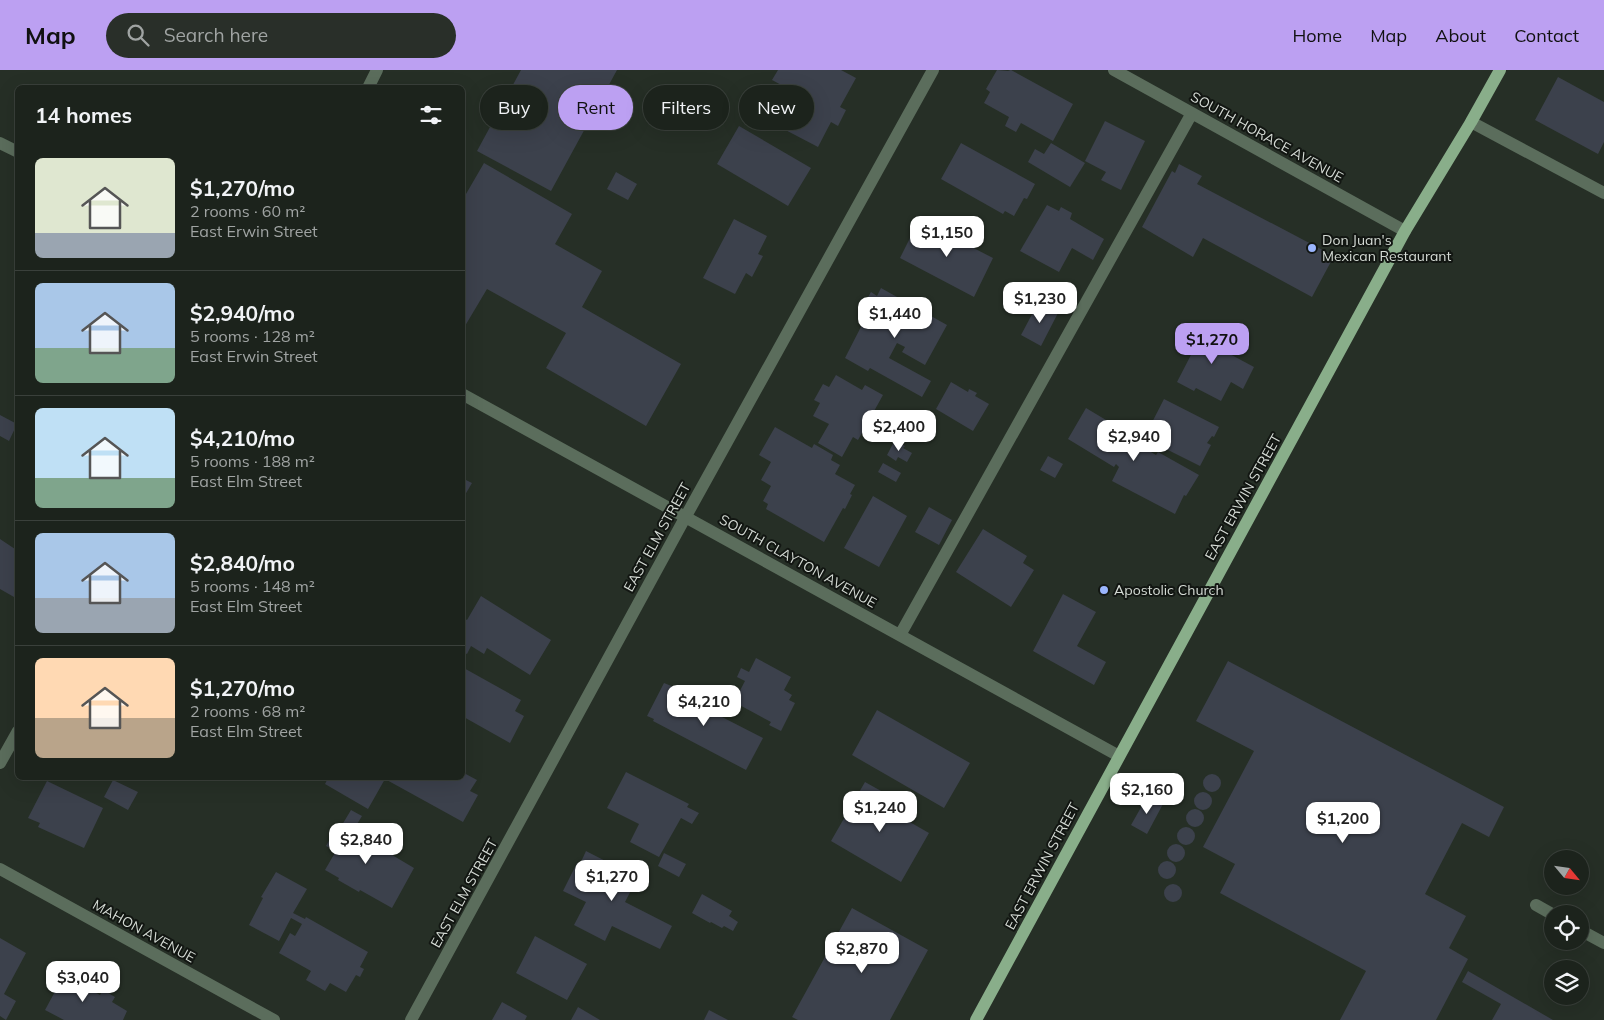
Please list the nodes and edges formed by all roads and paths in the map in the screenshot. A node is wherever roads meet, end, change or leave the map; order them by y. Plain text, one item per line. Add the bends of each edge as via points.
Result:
1 (378, 70) edge
2 (933, 70) edge
3 (1114, 70) edge
4 (1500, 70) edge
5 (370, 85) edge
6 (1192, 113) junction
7 (1471, 122) junction
8 (0, 143) edge
9 (15, 150) edge
10 (1604, 193) edge
11 (1405, 231) junction
12 (465, 396) edge
13 (686, 516) junction
14 (900, 635) junction
15 (15, 736) edge
16 (1119, 756) junction
17 (0, 763) edge
18 (0, 869) edge
19 (1536, 905) dead end
20 (1544, 910) edge
21 (1589, 935) edge
22 (1604, 943) edge
23 (274, 1020) edge
24 (411, 1020) edge
25 (976, 1020) edge

1 - 5 street
2 - 13 street, EAST ELM STREET
3 - 6 street, SOUTH HORACE AVENUE
4 - 7 main road, EAST ERWIN STREET
6 - 11 street, SOUTH HORACE AVENUE
6 - 14 street
7 - 10 street
7 - 11 main road, EAST ERWIN STREET
8 - 9 street
11 - 16 main road, EAST ERWIN STREET
12 - 13 street, SOUTH CLAYTON AVENUE
13 - 14 street, SOUTH CLAYTON AVENUE
13 - 24 street, EAST ELM STREET
14 - 16 street, SOUTH CLAYTON AVENUE
15 - 17 street
16 - 25 main road, EAST ERWIN STREET
18 - 23 street, MAHON AVENUE
19 - 20 street
21 - 22 street

